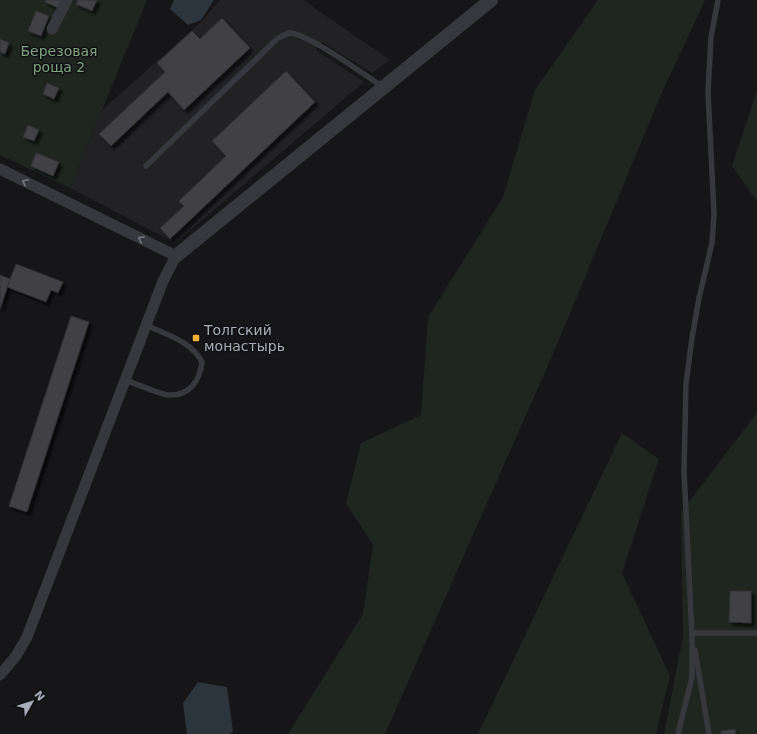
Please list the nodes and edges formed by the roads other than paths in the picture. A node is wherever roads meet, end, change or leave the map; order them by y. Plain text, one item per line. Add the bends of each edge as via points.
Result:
1 (67, 0) edge
2 (491, 0) edge
3 (718, 0) edge
4 (52, 29) dead end
5 (383, 88) junction
6 (146, 166) dead end
7 (0, 169) edge
8 (176, 256) junction
9 (146, 325) junction
10 (125, 380) junction
11 (692, 633) junction
12 (757, 633) edge
13 (0, 675) edge
14 (678, 734) edge
15 (709, 734) edge

1 - 4 street
2 - 5 street
3 - 11 lane via 708,92 714,214 712,243 698,298 686,384 684,472
5 - 6 lane via 319,45 288,33 278,38
5 - 8 street
8 -> 7 street
8 - 9 street
9 - 10 street
9 - 10 lane via 184,342 194,350 202,362 201,373 195,385 181,394 168,396
10 - 13 street via 27,637 16,656
11 - 12 lane
11 - 14 lane via 692,677
11 - 15 lane

